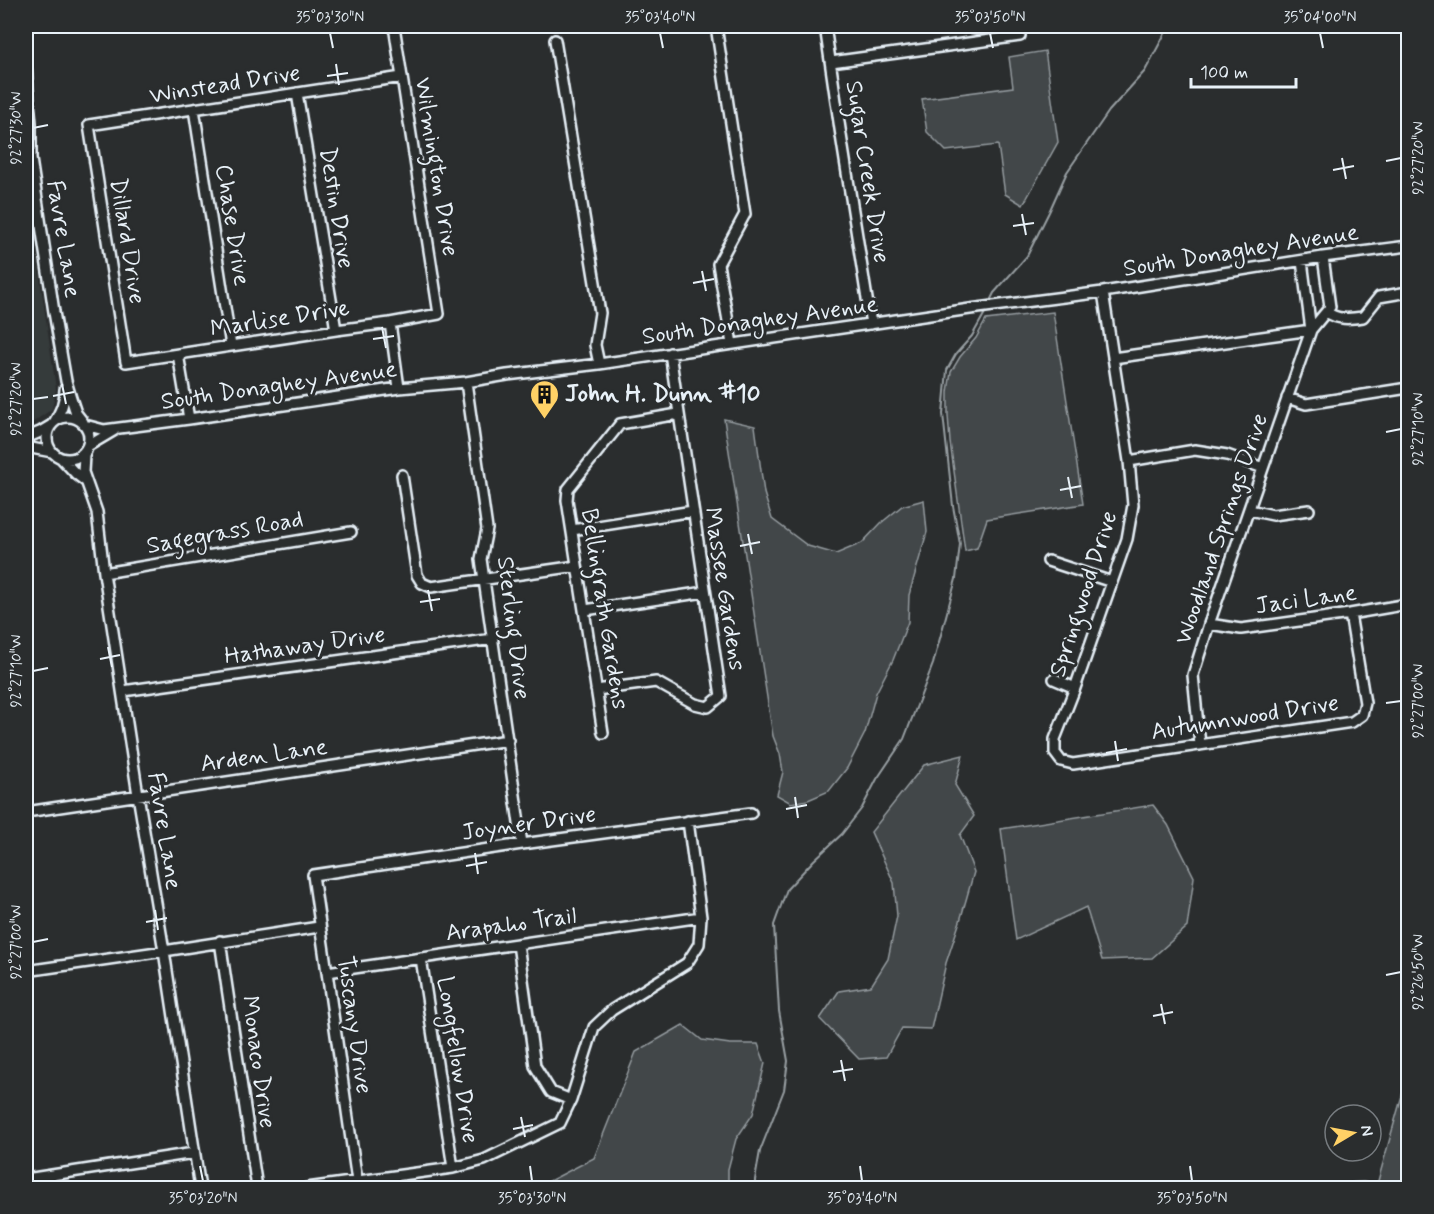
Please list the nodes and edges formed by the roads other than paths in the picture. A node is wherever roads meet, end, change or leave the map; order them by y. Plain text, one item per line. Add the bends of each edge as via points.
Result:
1 (394, 26) edge
2 (716, 26) edge
3 (825, 26) edge
4 (1020, 36) dead end
5 (555, 40) dead end
6 (831, 62) junction
7 (26, 67) edge
8 (402, 77) junction
9 (297, 93) junction
10 (194, 109) junction
11 (89, 125) joint
12 (1408, 246) edge
13 (1323, 257) junction
14 (1302, 261) junction
15 (1103, 292) junction
16 (1408, 292) edge
17 (1326, 312) junction
18 (439, 314) joint
19 (390, 323) junction
20 (871, 324) junction
21 (336, 330) junction
22 (1311, 330) junction
23 (732, 344) junction
24 (231, 346) junction
25 (670, 353) junction
26 (178, 354) junction
27 (1113, 358) junction
28 (126, 362) joint
29 (599, 364) junction
30 (66, 381) junction
31 (466, 381) junction
32 (399, 388) junction
33 (1408, 388) edge
34 (1287, 398) junction
35 (678, 414) junction
36 (189, 419) junction
37 (84, 423) junction
38 (52, 424) junction
39 (117, 429) junction
40 (26, 438) edge
41 (26, 447) edge
42 (87, 447) junction
43 (56, 455) junction
44 (1129, 461) junction
45 (1263, 468) junction
46 (402, 475) dead end
47 (86, 481) junction
48 (1249, 510) junction
49 (1309, 510) dead end
50 (693, 511) junction
51 (572, 530) junction
52 (351, 532) dead end
53 (1048, 561) dead end
54 (577, 566) junction
55 (104, 573) junction
56 (484, 580) junction
57 (1112, 582) junction
58 (705, 592) junction
59 (1408, 604) edge
60 (585, 610) junction
61 (1350, 614) junction
62 (1209, 624) junction
63 (493, 639) junction
64 (1054, 679) dead end
65 (1075, 688) junction
66 (596, 690) junction
67 (123, 691) junction
68 (603, 733) dead end
69 (508, 740) junction
70 (1200, 745) junction
71 (1061, 761) joint
72 (138, 795) junction
73 (26, 812) edge
74 (751, 813) dead end
75 (688, 821) junction
76 (522, 844) junction
77 (313, 875) joint
78 (701, 917) junction
79 (319, 927) junction
80 (220, 941) junction
81 (518, 944) junction
82 (164, 951) junction
83 (421, 958) junction
84 (26, 971) edge
85 (327, 972) junction
86 (571, 1100) junction
87 (194, 1153) junction
88 (453, 1168) junction
89 (26, 1179) edge
90 (357, 1181) junction
91 (200, 1188) edge
92 (257, 1188) edge
93 (307, 1188) edge

1 - 8 street, Wilmington Drive
2 - 23 street via 745,214 718,264
3 - 6 street, Sugar Creek Drive
4 - 6 street
5 - 29 street via 600,313 595,345
6 - 20 street, Sugar Creek Drive
7 - 30 street, Favre Lane via 31,159
8 - 9 street, Winstead Drive
8 - 18 street, Wilmington Drive
9 - 10 street, Winstead Drive
9 - 21 street, Destin Drive
10 - 11 street, Winstead Drive
10 - 24 street, Chase Drive
11 - 28 street, Dillard Drive
12 - 13 street, South Donaghey Avenue
13 - 14 street, South Donaghey Avenue
13 - 17 street via 1330,307
14 - 15 street, South Donaghey Avenue
14 - 22 street, Woodland Springs Drive
15 - 20 street, South Donaghey Avenue
15 - 27 street, Springwood Drive
16 - 17 street via 1379,297 1363,317 1333,317
17 - 22 street, Woodland Springs Drive
18 - 19 street, Marlise Drive
19 - 21 street, Marlise Drive
19 - 32 street
20 - 23 street, South Donaghey Avenue
21 - 24 street, Marlise Drive
22 - 27 street
22 - 34 street, Woodland Springs Drive
23 - 25 street, South Donaghey Avenue
24 - 26 street, Marlise Drive
25 - 29 street, South Donaghey Avenue
25 - 35 street, Massee Gardens
26 - 28 street, Marlise Drive
26 - 36 street
27 - 44 street, Springwood Drive
29 - 31 street, South Donaghey Avenue
30 - 37 street, Favre Lane via 73,405
30 - 38 street, Favre Lane via 65,399
31 - 32 street, South Donaghey Avenue
31 - 56 street, Sterling Drive via 487,529 482,559
32 - 36 street, South Donaghey Avenue
33 - 34 street via 1306,404
34 - 45 street, Woodland Springs Drive
35 - 50 street, Massee Gardens
35 - 51 street, Bellingrath Gardens via 620,424 568,489
36 - 39 street, South Donaghey Avenue
37 - 38 street via 72,417 60,418
37 - 39 street, South Donaghey Avenue via 104,430
37 - 42 street via 90,439
38 - 40 street
38 - 43 street via 47,440
39 - 42 street, South Donaghey Avenue
41 - 43 street
42 - 43 street via 72,459
42 - 47 street, Favre Lane via 83,464
43 - 47 street, Favre Lane
44 - 45 street via 1195,450 1227,455
44 - 57 street, Springwood Drive via 1133,505 1127,539
45 - 48 street, Woodland Springs Drive
46 - 56 street via 417,575 422,583 431,588
47 - 55 street, Favre Lane via 97,512
48 - 49 street via 1273,515
48 - 62 street, Woodland Springs Drive
50 - 51 street
50 - 58 street, Massee Gardens
51 - 54 street, Bellingrath Gardens
52 - 55 street, Sagegrass Road
53 - 57 street
54 - 56 street
54 - 60 street, Bellingrath Gardens
55 - 67 street, Favre Lane
56 - 63 street, Sterling Drive
57 - 65 street, Springwood Drive
58 - 60 street
58 - 66 street, Massee Gardens via 721,696 708,707 656,682
59 - 61 street, Jaci Lane
60 - 66 street, Bellingrath Gardens
61 - 62 street, Jaci Lane via 1241,629
61 - 70 street, Autumnwood Drive via 1365,703 1362,715 1352,722
62 - 70 street, Woodland Springs Drive via 1193,675
63 - 67 street, Hathaway Drive
63 - 69 street, Sterling Drive
64 - 65 street
65 - 71 street, Springwood Drive via 1055,739
66 - 68 street, Bellingrath Gardens
67 - 72 street, Favre Lane
69 - 72 street, Arden Lane
69 - 76 street, Sterling Drive
70 - 71 street, Autumnwood Drive via 1073,765
72 - 73 street, Arden Lane
72 - 82 street, Favre Lane
74 - 75 street, Joyner Drive
75 - 76 street, Joyner Drive
75 - 78 street
76 - 77 street, Joyner Drive
77 - 79 street, Tuscany Drive
78 - 81 street, Arapaho Trail
78 - 86 street via 699,944 687,963 612,1010 594,1027
79 - 80 street
79 - 85 street, Tuscany Drive
80 - 82 street
80 - 92 street, Monaco Drive
81 - 83 street, Arapaho Trail
81 - 86 street via 535,1066 551,1092
82 - 84 street
82 - 87 street, Favre Lane
83 - 85 street, Arapaho Trail
83 - 88 street, Longfellow Drive
85 - 90 street, Tuscany Drive
86 - 88 street via 560,1123 484,1160
87 - 89 street
87 - 91 street, Favre Lane
88 - 90 street
90 - 93 street

